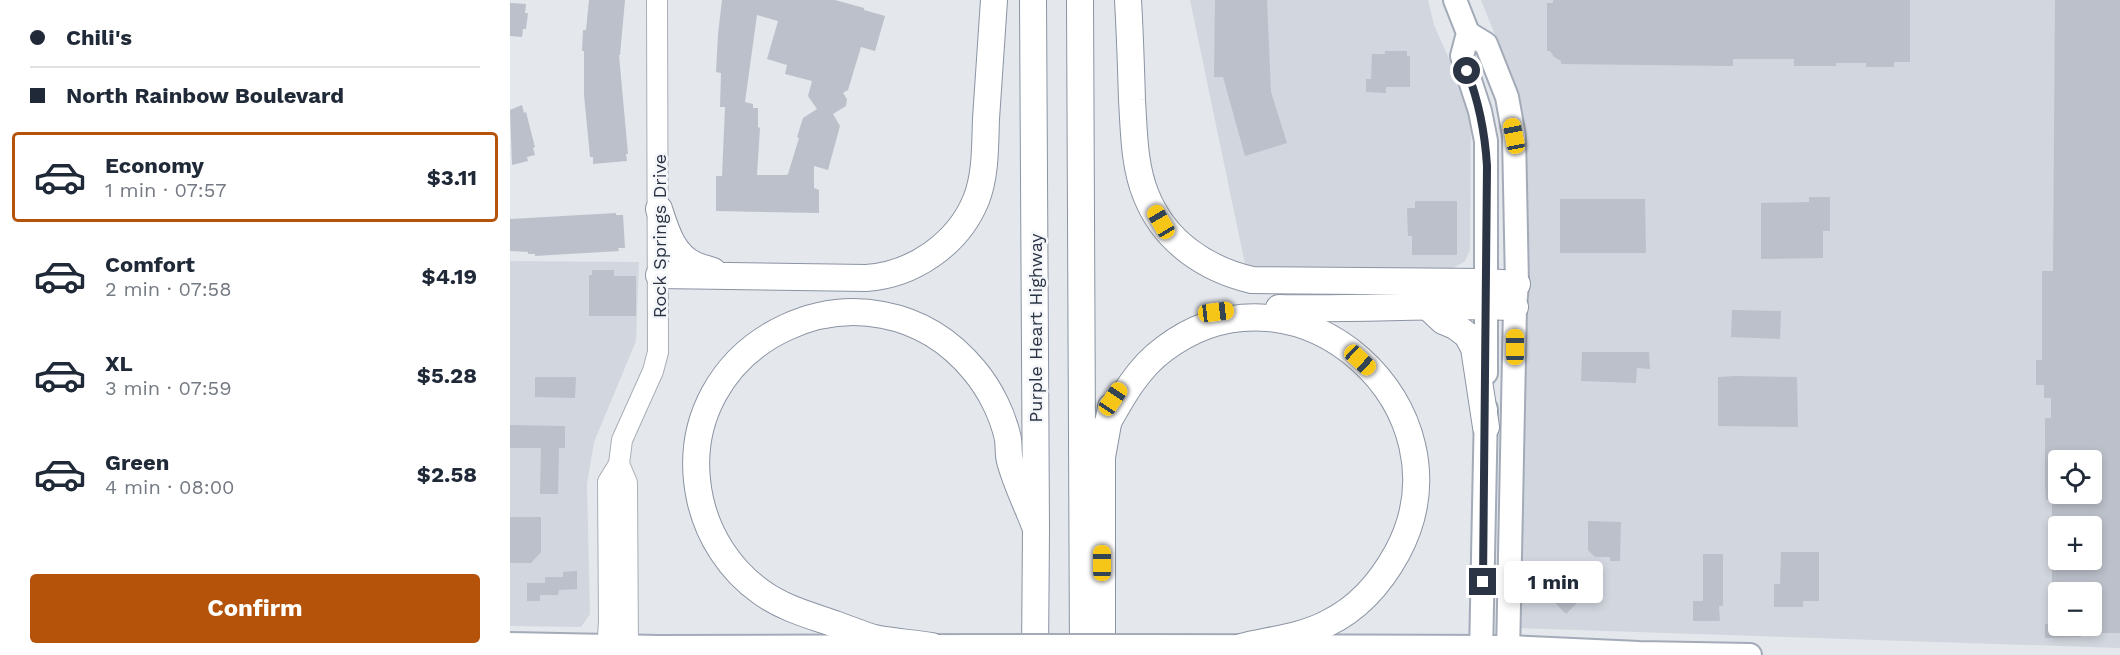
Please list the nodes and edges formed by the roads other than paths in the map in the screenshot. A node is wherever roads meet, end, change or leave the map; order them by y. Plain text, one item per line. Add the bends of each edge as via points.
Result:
1 (657, 0) edge
2 (994, 0) edge
3 (1033, 0) edge
4 (1080, 0) edge
5 (1128, 0) edge
6 (1455, 0) edge
7 (1468, 33) junction
8 (659, 209) junction
9 (659, 275) junction
10 (718, 275) junction
11 (1486, 294) junction
12 (1516, 295) junction
13 (1428, 307) junction
14 (1107, 424) junction
15 (1486, 427) junction
16 (1036, 529) junction
17 (510, 644) edge
18 (932, 646) junction
19 (1241, 647) junction
20 (618, 651) edge
21 (1481, 651) edge
22 (1508, 651) edge
23 (1035, 655) edge
24 (1083, 655) edge
25 (1102, 655) edge
26 (1750, 655) edge

1 - 8 main road, Rock Springs Drive
2 - 10 highway via 983,168 976,199 947,242 915,265 882,277
3 - 16 highway, Purple Heart Highway
4 - 24 highway
5 - 11 highway via 1137,164 1146,195 1161,222 1182,246 1204,263 1252,280
6 - 7 main road
7 - 11 main road via 1462,56 1486,141
7 - 12 main road via 1486,44 1507,97 1514,136
8 - 9 main road, Rock Springs Drive
8 - 10 highway via 681,255
9 - 10 highway
9 - 20 main road, Rock Springs Drive via 658,352 622,440 619,464 627,483
11 - 12 highway
11 - 13 highway
11 - 15 main road
12 - 22 main road
13 - 14 highway via 1252,308 1216,312 1192,320 1164,336 1137,363 1113,399
13 - 15 highway via 1467,335 1474,348
14 - 19 highway via 1134,380 1162,350 1179,338 1214,324 1249,318 1278,319 1323,332 1366,365 1392,397 1411,441 1415,472 1407,531 1393,560 1375,586 1340,617 1303,633
14 - 25 highway via 1102,457
15 - 21 main road
16 - 18 highway via 1009,461 1008,438 985,384 966,360 930,332 905,320 873,312 827,313 783,327 757,343 735,364 717,389 705,417 696,461 698,492 706,521 729,561 756,588 788,608 874,638
16 - 23 highway, Purple Heart Highway
17 - 20 main road
18 - 19 main road, bridge
18 - 20 main road
19 - 21 main road
21 - 22 main road
22 - 26 main road

